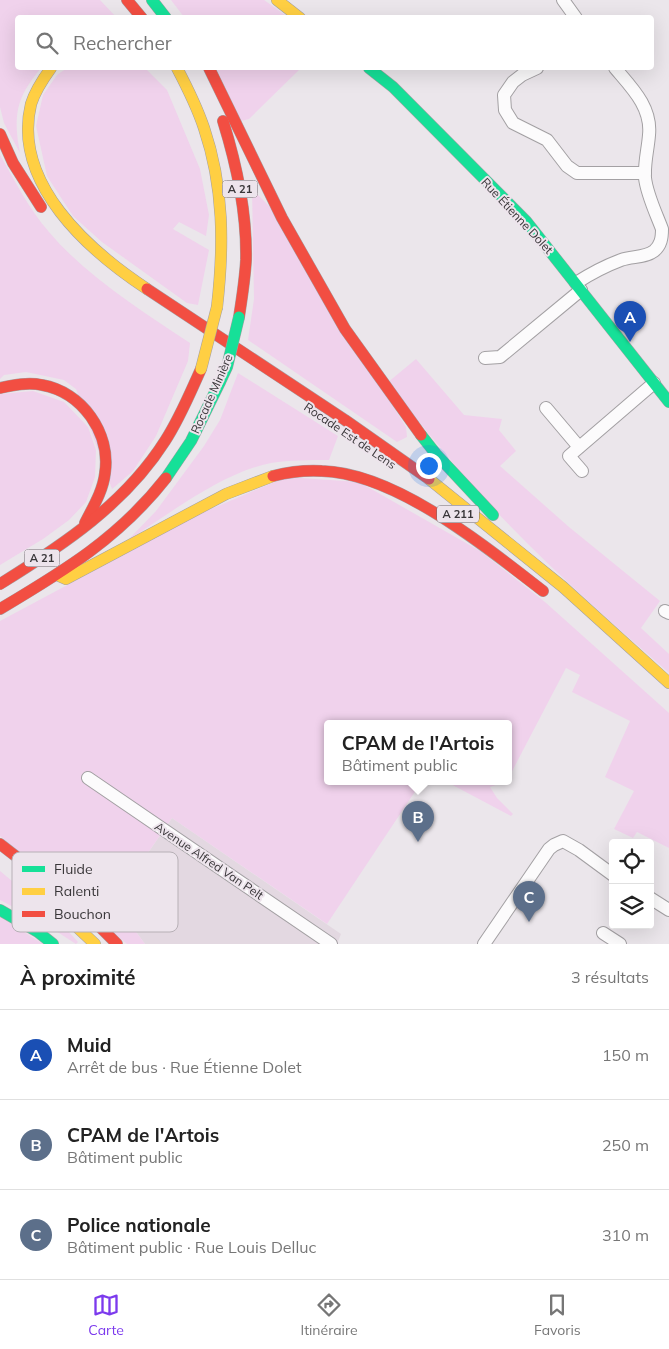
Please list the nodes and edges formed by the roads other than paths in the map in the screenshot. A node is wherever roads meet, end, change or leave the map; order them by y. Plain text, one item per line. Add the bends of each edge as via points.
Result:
1 (127, 0) edge
2 (152, 0) edge
3 (164, 0) edge
4 (277, 0) edge
5 (563, 0) edge
6 (140, 15) edge
7 (164, 15) edge
8 (175, 15) edge
9 (296, 15) edge
10 (574, 15) edge
11 (49, 70) edge
12 (178, 70) edge
13 (200, 70) edge
14 (210, 70) edge
15 (372, 70) edge
16 (533, 70) edge
17 (617, 70) edge
18 (171, 81) dead end
19 (0, 134) edge
20 (214, 158) junction
21 (645, 173) junction
22 (50, 219) dead end
23 (108, 275) dead end
24 (578, 286) junction
25 (132, 292) dead end
26 (195, 335) dead end
27 (485, 358) dead end
28 (654, 383) junction
29 (0, 388) edge
30 (669, 402) edge
31 (546, 408) dead end
32 (579, 446) junction
33 (582, 472) dead end
34 (82, 530) junction
35 (57, 575) junction
36 (0, 584) edge
37 (557, 594) junction
38 (0, 609) edge
39 (669, 683) edge
40 (88, 778) dead end
41 (0, 844) edge
42 (12, 853) edge
43 (609, 872) edge
44 (654, 901) edge
45 (0, 910) edge
46 (669, 910) edge
47 (12, 917) edge
48 (38, 932) edge
49 (83, 932) edge
50 (105, 932) edge
51 (603, 932) dead end
52 (53, 944) edge
53 (95, 944) edge
54 (117, 944) edge
55 (331, 944) edge
56 (484, 944) edge
57 (620, 944) edge

1 - 6 main road
2 - 7 main road
3 - 8 main road
4 - 9 main road
5 - 10 street
11 - 37 main road, Rocade Est de Lens / A 211 via 35,90 29,109 29,148 42,185 52,202 88,242 136,282 421,473
12 - 20 main road, Rocade Minière / A 21 via 204,125
13 - 35 main road, Rocade Minière / A 21, bridge via 220,111 230,142 244,208 246,260 240,317 227,367 180,460 123,526
14 - 37 main road via 282,218 350,336 436,454
15 - 24 main road, Rue Étienne Dolet via 393,87 526,221
16 - 21 street via 513,82 504,95 505,110 513,123 547,140 567,166 577,173
17 - 21 street via 641,101 648,118 650,128
18 - 20 main road
19 - 22 main road via 13,164
20 - 34 main road, Rocade Minière / A 21, bridge via 220,193 223,251 217,307 201,369 167,438 135,481
21 - 24 street via 662,230 658,247 650,254 603,268
23 - 25 main road
24 - 27 street via 500,357
24 - 28 main road, Rue Étienne Dolet
26 - 37 main road, Rocade Est de Lens / A 211 via 385,458
28 - 30 main road, Rue Étienne Dolet
28 - 32 street
29 - 34 main road via 16,384 53,387 82,406 101,433 105,448 105,476
31 - 32 street
32 - 33 street via 569,456
34 - 36 main road, Rocade Minière / A 21
35 - 37 main road via 66,578 230,492 271,476 311,470 347,474 390,489 433,512
35 - 38 main road, Rocade Minière / A 21
37 - 39 main road, Rocade Est de Lens / A 211
40 - 55 street, Avenue Alfred Van Pelt
41 - 42 main road
43 - 56 street via 563,841 554,845
44 - 46 street
45 - 47 main road
48 - 52 main road
49 - 53 main road
50 - 54 main road
51 - 57 street

